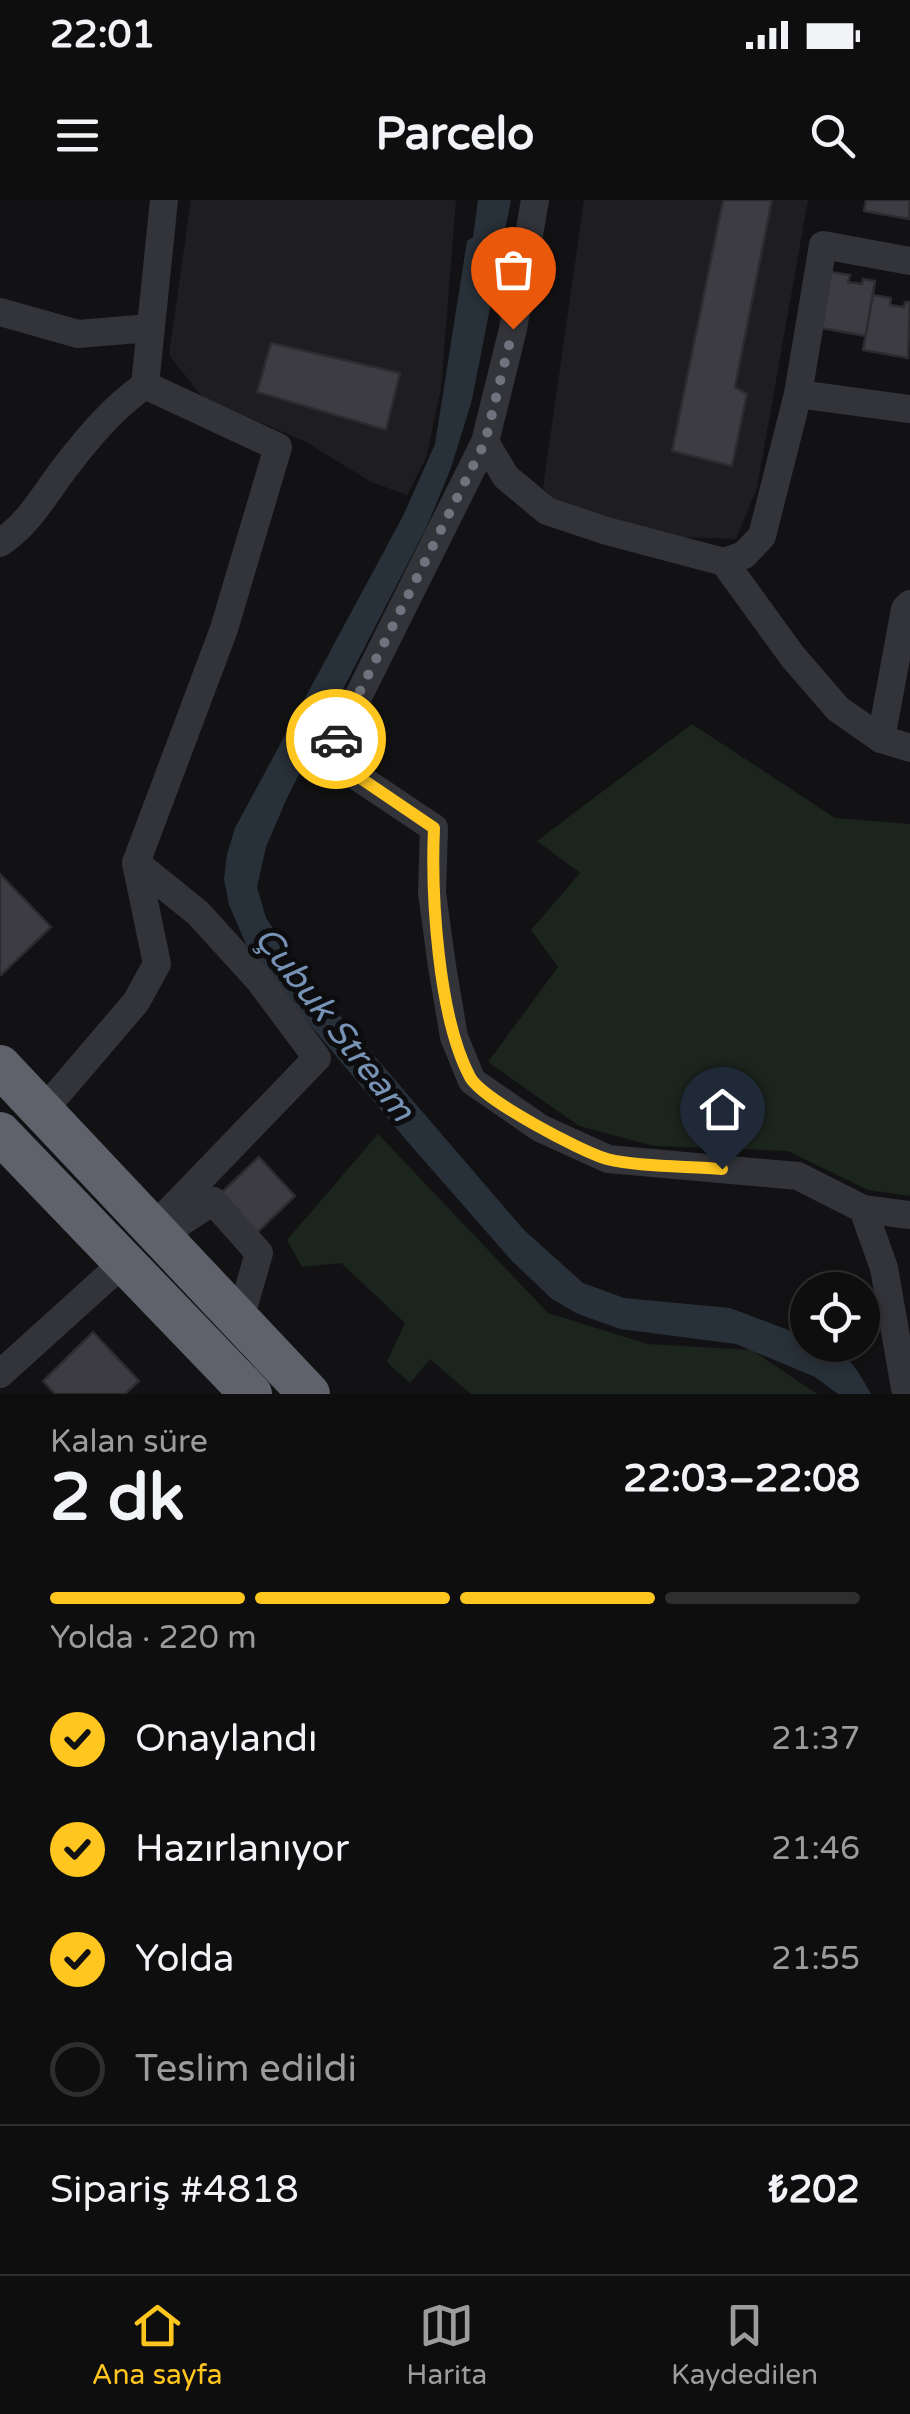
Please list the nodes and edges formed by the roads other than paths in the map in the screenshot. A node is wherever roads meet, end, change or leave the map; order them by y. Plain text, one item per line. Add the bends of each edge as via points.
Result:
1 (164, 200) edge
2 (536, 200) edge
3 (910, 260) edge
4 (0, 312) edge
5 (150, 328) junction
6 (144, 385) junction
7 (798, 394) junction
8 (910, 409) edge
9 (485, 442) junction
10 (0, 542) edge
11 (724, 562) junction
12 (910, 604) edge
13 (881, 739) junction
14 (910, 748) edge
15 (136, 864) junction
16 (0, 1066) edge
17 (42, 1111) junction
18 (0, 1133) edge
19 (863, 1209) junction
20 (910, 1215) edge
21 (157, 1231) junction
22 (124, 1262) junction
23 (239, 1322) junction
24 (0, 1374) edge
25 (251, 1394) edge
26 (308, 1394) edge
27 (906, 1394) edge

1 - 5 street
2 - 9 street
3 - 7 street via 822,245
4 - 5 street via 78,334
5 - 6 street
6 - 10 street via 111,410 36,511
6 - 15 street via 278,447 224,630
7 - 8 street
7 - 11 street via 762,536 744,556
9 - 11 street via 506,477 547,511
9 - 19 street via 328,756 434,828 439,948 454,1037 472,1081 540,1128 608,1159 798,1176
11 - 13 street via 838,709
12 - 13 street
13 - 14 street
15 - 17 street via 156,964 136,1002
15 - 21 street via 198,913 317,1058
16 - 17 highway
17 - 21 highway
18 - 22 highway
19 - 20 street
19 - 27 street via 884,1268
21 - 23 highway
21 - 23 street via 213,1200 259,1253
22 - 24 street
22 - 25 highway
23 - 26 highway

